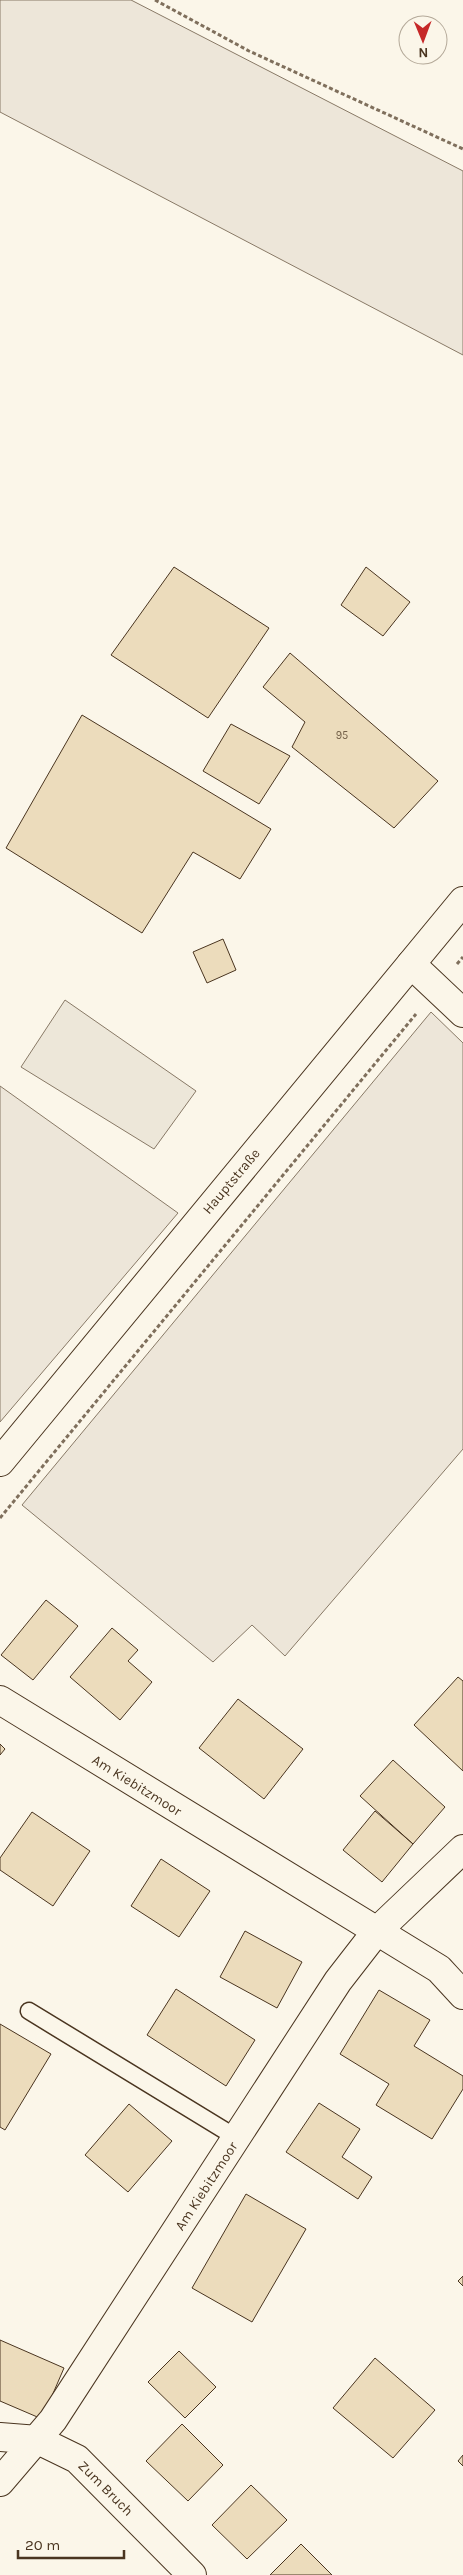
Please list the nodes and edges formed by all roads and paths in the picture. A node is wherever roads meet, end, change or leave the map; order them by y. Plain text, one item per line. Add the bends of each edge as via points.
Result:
1 (155, 0) edge
2 (463, 149) edge
3 (463, 901) edge
4 (411, 964) junction
5 (438, 988) junction
6 (463, 1012) edge
7 (0, 1462) edge
8 (0, 1518) edge
9 (0, 1700) edge
10 (463, 1849) edge
11 (376, 1932) junction
12 (463, 1995) edge
13 (29, 2011) dead end
14 (237, 2138) junction
15 (0, 2437) edge
16 (38, 2440) junction
17 (0, 2482) edge
18 (192, 2575) edge

1 - 2 path via 249,51
3 - 4 street, Hauptstraße
4 - 5 street
4 - 7 street, Hauptstraße
5 - 6 street
5 - 8 path
9 - 11 street, Am Kiebitzmoor
10 - 11 street, Am Kiebitzmoor
11 - 12 street, Am Kiebitzmoor via 439,1969
11 - 14 street, Am Kiebitzmoor via 338,1981
13 - 14 lane
14 - 16 street, Am Kiebitzmoor
15 - 16 street, Zum Bruch
16 - 17 street, Am Kiebitzmoor
16 - 18 street, Zum Bruch via 77,2459

